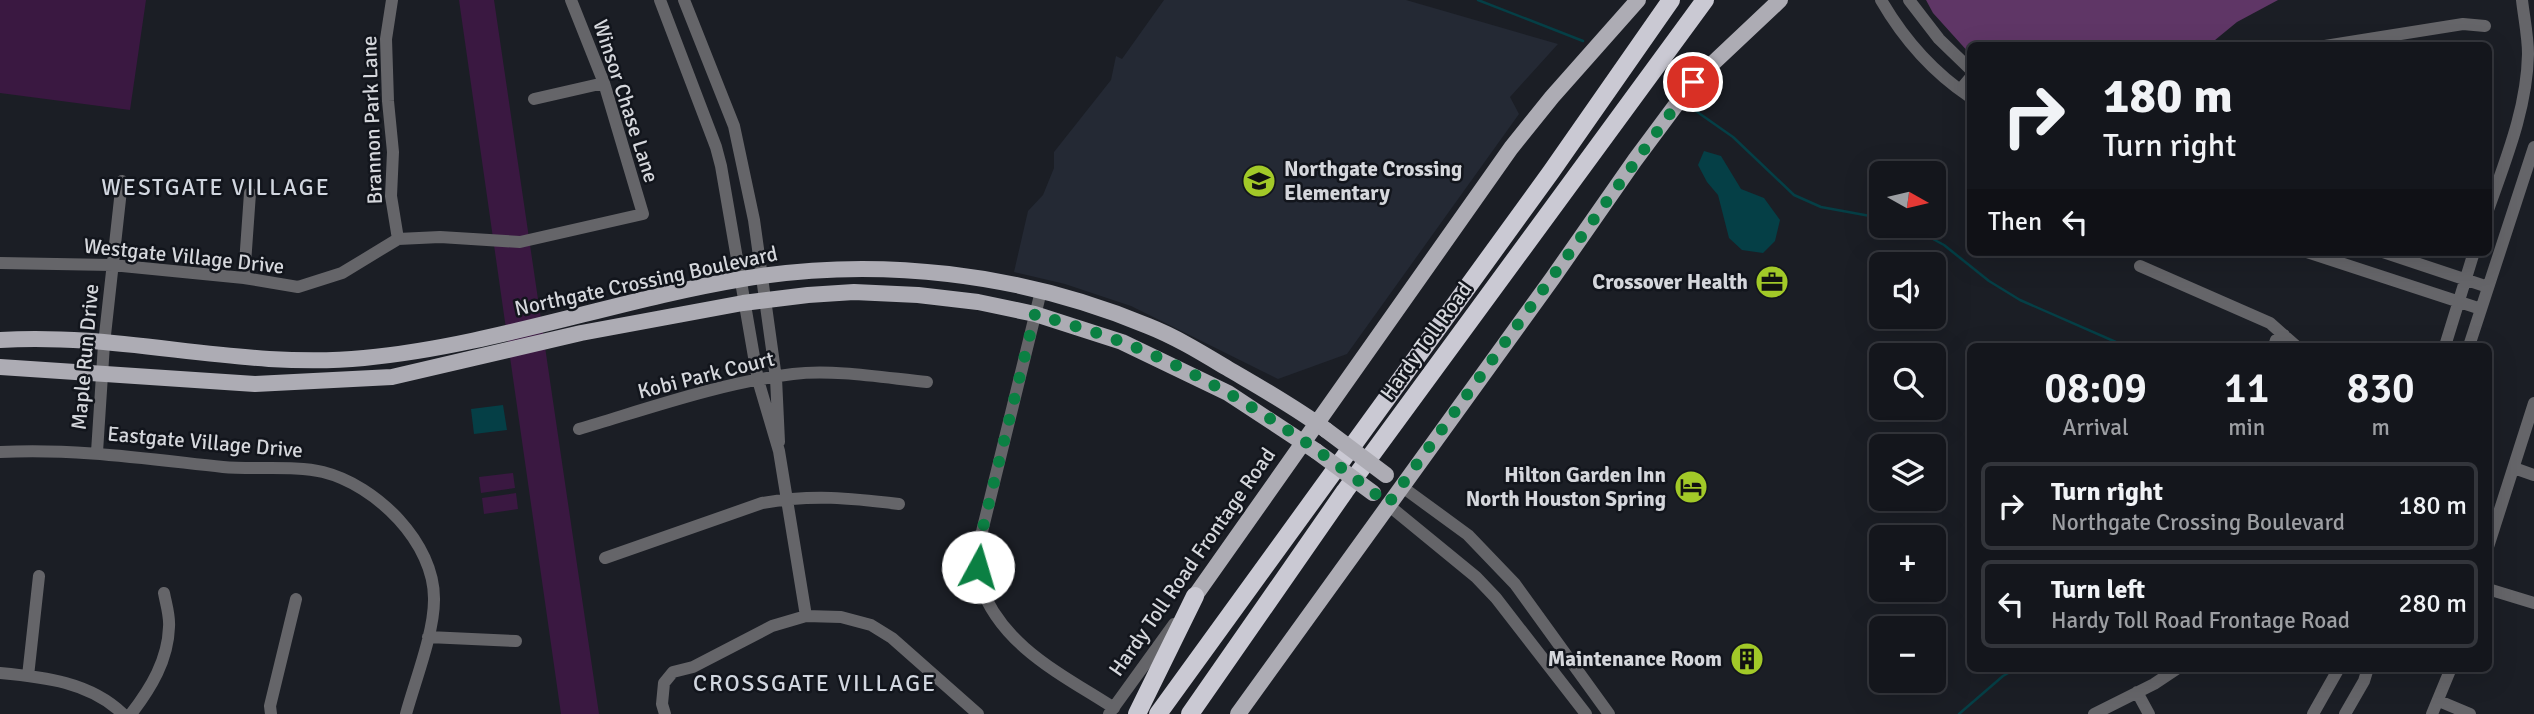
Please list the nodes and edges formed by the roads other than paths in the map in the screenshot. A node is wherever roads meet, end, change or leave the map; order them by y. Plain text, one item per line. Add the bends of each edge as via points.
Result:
1 (393, 0) edge
2 (571, 0) edge
3 (660, 0) edge
4 (1638, 0) edge
5 (1671, 0) edge
6 (1705, 0) edge
7 (1780, 0) edge
8 (1881, 0) edge
9 (1909, 0) edge
10 (2522, 0) edge
11 (686, 5) edge
12 (667, 17) junction
13 (2485, 26) dead end
14 (2417, 30) junction
15 (2348, 42) edge
16 (2418, 42) edge
17 (1967, 66) edge
18 (604, 83) junction
19 (1965, 93) edge
20 (2529, 93) edge
21 (534, 99) dead end
22 (737, 140) junction
23 (716, 147) junction
24 (2534, 147) edge
25 (122, 181) dead end
26 (250, 193) dead end
27 (2492, 198) edge
28 (643, 214) joint
29 (398, 239) junction
30 (2319, 256) edge
31 (2395, 256) edge
32 (2473, 256) edge
33 (0, 263) edge
34 (113, 265) junction
35 (2140, 266) dead end
36 (880, 269) junction
37 (761, 276) junction
38 (244, 278) junction
39 (2465, 279) junction
40 (740, 280) junction
41 (2488, 287) junction
42 (1041, 291) junction
43 (880, 293) junction
44 (764, 300) junction
45 (2458, 302) junction
46 (743, 303) junction
47 (2481, 309) junction
48 (1035, 314) junction
49 (577, 315) junction
50 (582, 333) junction
51 (2284, 335) junction
52 (0, 340) edge
53 (2275, 343) edge
54 (2293, 343) edge
55 (2446, 343) edge
56 (2470, 343) edge
57 (104, 344) junction
58 (1192, 347) junction
59 (385, 356) junction
60 (0, 368) edge
61 (1180, 369) junction
62 (103, 374) junction
63 (391, 377) junction
64 (776, 377) junction
65 (758, 380) junction
66 (927, 382) dead end
67 (2534, 403) edge
68 (1321, 427) junction
69 (579, 429) dead end
70 (1309, 447) junction
71 (0, 452) edge
72 (97, 452) junction
73 (779, 452) junction
74 (2514, 468) junction
75 (2534, 475) edge
76 (1401, 486) junction
77 (787, 499) junction
78 (900, 504) dead end
79 (1388, 504) junction
80 (2492, 532) edge
81 (605, 558) dead end
82 (40, 576) dead end
83 (1515, 584) junction
84 (2492, 590) edge
85 (164, 593) dead end
86 (1195, 596) junction
87 (1496, 598) junction
88 (296, 599) dead end
89 (2534, 603) edge
90 (806, 616) junction
91 (428, 637) junction
92 (516, 641) dead end
93 (2171, 672) edge
94 (2337, 672) edge
95 (2367, 672) edge
96 (2450, 672) edge
97 (0, 673) edge
98 (28, 676) junction
99 (2137, 692) junction
100 (1598, 701) junction
101 (2439, 701) junction
102 (1112, 711) edge
103 (1582, 713) edge
104 (124, 714) edge
105 (131, 714) edge
106 (271, 714) edge
107 (407, 714) edge
108 (665, 714) edge
109 (978, 714) edge
110 (1137, 714) edge
111 (1158, 714) edge
112 (1190, 714) edge
113 (1238, 714) edge
114 (1609, 714) edge
115 (2094, 714) edge
116 (2149, 714) edge
117 (2313, 714) edge
118 (2345, 714) edge
119 (2432, 714) edge
120 (2470, 714) edge

1 - 29 street, Brannon Park Lane via 387,51 391,196
2 - 18 street, Winsor Chase Lane
3 - 12 street
4 - 68 main road, Hardy Toll Road Frontage Road via 1511,148
5 - 111 highway, Hardy Toll Road
6 - 112 highway, Hardy Toll Road via 1345,491
7 - 76 main road via 1693,82
8 - 19 street via 1908,41
9 - 17 street
10 - 20 street
11 - 12 street
11 - 22 street
12 - 23 street
13 - 14 street
14 - 15 street
14 - 16 street
18 - 21 street
18 - 28 street, Winsor Chase Lane
20 - 27 street
22 - 23 street
22 - 37 street
23 - 40 street
24 - 41 street
25 - 34 street, Maple Run Drive
26 - 38 street
28 - 29 street, Westgate Village Drive via 520,242
29 - 38 street, Westgate Village Drive via 342,273 298,286
30 - 45 street
31 - 39 street
32 - 39 street
33 - 34 street, Westgate Village Drive
34 - 38 street, Westgate Village Drive
34 - 57 street, Maple Run Drive
35 - 51 street via 2270,323
36 - 37 main road, Northgate Crossing Boulevard
36 - 42 main road, Northgate Crossing Boulevard via 961,275
36 - 43 main road
37 - 40 main road, Northgate Crossing Boulevard
37 - 44 street
39 - 41 street
39 - 45 street
40 - 46 street
40 - 49 main road, Northgate Crossing Boulevard
41 - 47 street
42 - 48 street
42 - 58 main road, Northgate Crossing Boulevard via 1148,326
43 - 44 main road, Northgate Crossing Boulevard
43 - 48 main road, Northgate Crossing Boulevard via 978,302
44 - 46 main road, Northgate Crossing Boulevard
44 - 64 street
45 - 47 street
45 - 55 street
46 - 50 main road, Northgate Crossing Boulevard
46 - 65 street
47 - 56 street
48 - 61 main road, Northgate Crossing Boulevard via 1122,342
48 - 102 street via 977,552 980,583 992,609 1027,652
49 - 50 main road
49 - 59 main road, Northgate Crossing Boulevard
50 - 63 main road, Northgate Crossing Boulevard
51 - 53 street
51 - 54 street
52 - 57 main road, Northgate Crossing Boulevard via 65,338
57 - 59 main road, Northgate Crossing Boulevard via 296,360
57 - 62 street, Maple Run Drive
58 - 61 main road
58 - 68 main road, Northgate Crossing Boulevard
59 - 63 main road
60 - 62 main road, Northgate Crossing Boulevard
61 - 70 main road, Northgate Crossing Boulevard via 1228,393
62 - 63 main road, Northgate Crossing Boulevard via 255,384
62 - 72 street, Maple Run Drive
64 - 65 street, Kobi Park Court
64 - 66 street, Kobi Park Court via 861,375
64 - 73 street
65 - 69 street, Kobi Park Court
65 - 73 street
67 - 74 street
68 - 70 main road, Hardy Toll Road Frontage Road
68 - 76 main road, Northgate Crossing Boulevard, bridge
70 - 79 main road, Northgate Crossing Boulevard, bridge
70 - 86 main road, Hardy Toll Road Frontage Road
71 - 72 street, Eastgate Village Drive
72 - 91 street, Eastgate Village Drive via 226,467 321,471 350,481 376,497 403,523 420,552 434,600
73 - 77 street
74 - 75 street
74 - 80 street
76 - 79 main road
76 - 83 street, Northgate Crossing Boulevard via 1468,535
77 - 78 street via 845,497
77 - 81 street via 762,503
77 - 90 street
79 - 87 street, Northgate Crossing Boulevard
79 - 113 main road
82 - 98 street
83 - 87 street
83 - 100 street, Northgate Crossing Boulevard
84 - 89 street
85 - 105 street via 170,624 167,644 151,688
86 - 102 street, Hardy Toll Road Frontage Road
86 - 110 highway
87 - 103 street, Northgate Crossing Boulevard
88 - 106 street
90 - 108 street via 772,626 693,667 673,672 664,683
90 - 109 street via 841,617 871,625
91 - 92 street
91 - 107 street, Eastgate Village Drive
93 - 99 street
94 - 117 street
95 - 118 street
96 - 101 street
97 - 98 street
98 - 104 street via 96,694
99 - 115 street
99 - 116 street
100 - 103 street
100 - 114 street, Northgate Crossing Boulevard
101 - 119 street
101 - 120 street

